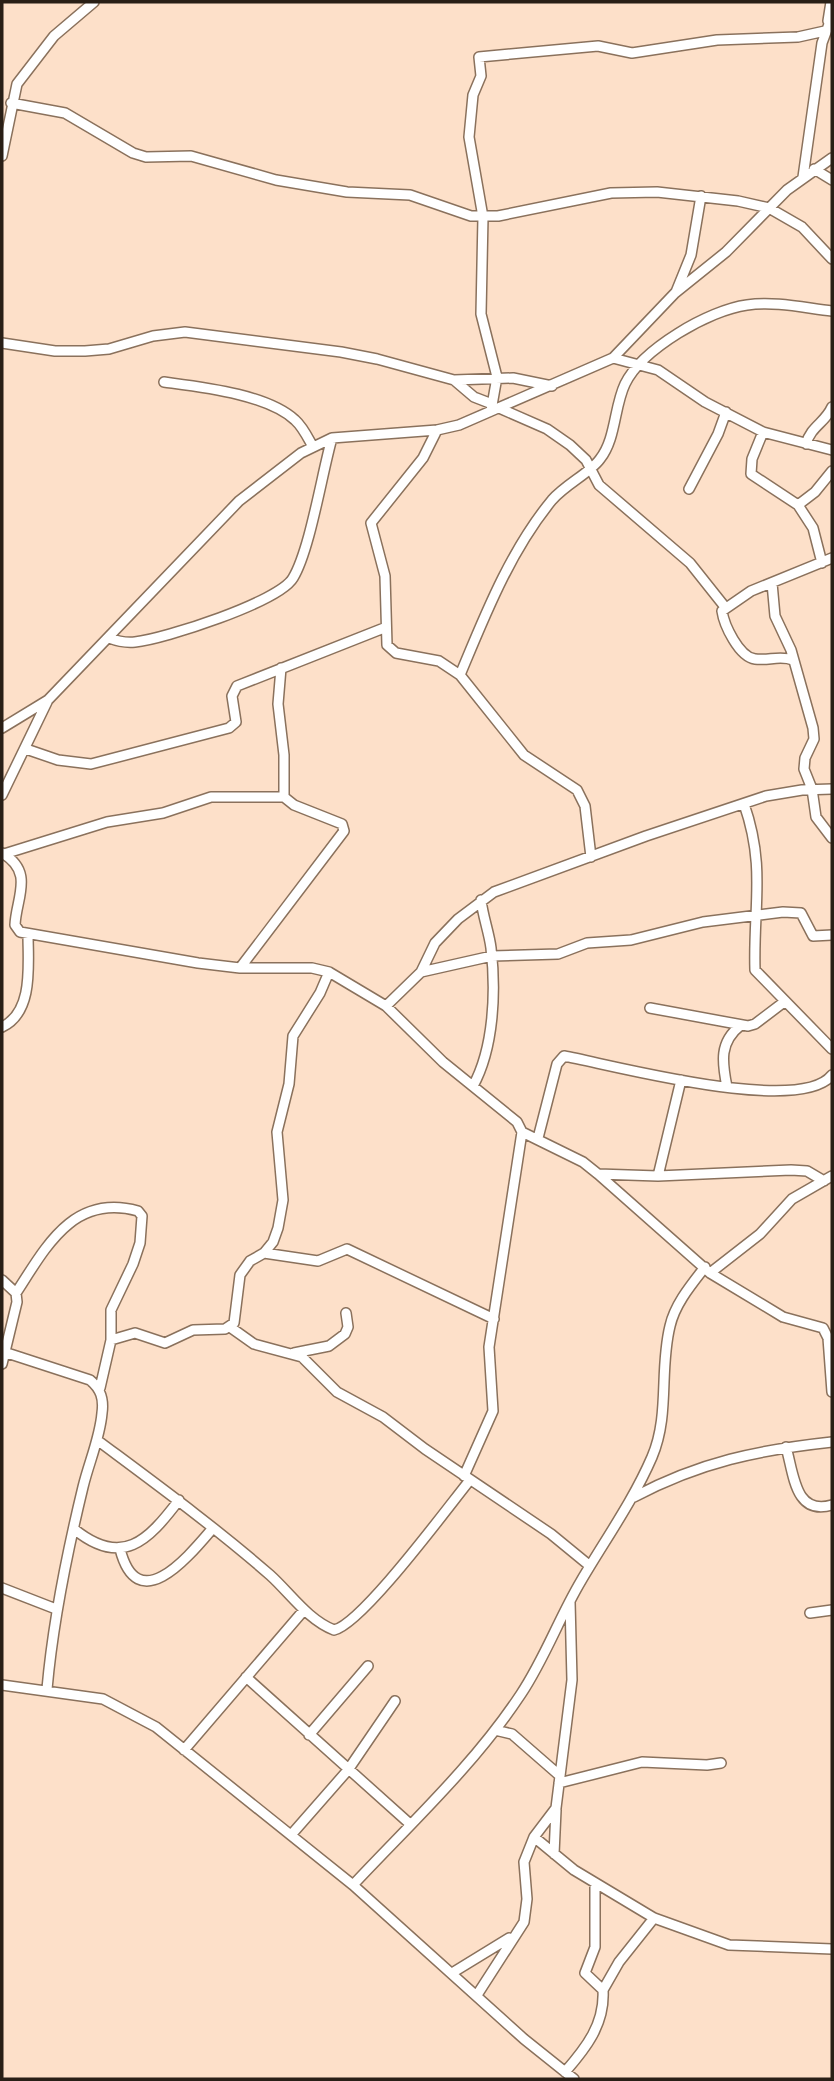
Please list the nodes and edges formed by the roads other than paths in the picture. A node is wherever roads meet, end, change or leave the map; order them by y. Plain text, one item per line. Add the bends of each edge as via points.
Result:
1 (94, 2) edge
2 (831, 2) edge
3 (832, 16) edge
4 (826, 29) junction
5 (11, 103) junction
6 (5, 115) edge
7 (2, 156) edge
8 (832, 158) edge
9 (814, 169) junction
10 (803, 177) junction
11 (832, 180) edge
12 (701, 196) junction
13 (769, 208) junction
14 (483, 217) junction
15 (832, 259) edge
16 (676, 293) junction
17 (832, 311) edge
18 (2, 343) edge
19 (613, 358) junction
20 (637, 364) junction
21 (497, 377) junction
22 (454, 380) junction
23 (164, 382) dead end
24 (552, 386) junction
25 (832, 407) edge
26 (494, 408) junction
27 (726, 412) junction
28 (437, 430) junction
29 (763, 432) junction
30 (332, 438) junction
31 (806, 444) junction
32 (313, 447) junction
33 (832, 450) edge
34 (592, 468) junction
35 (832, 471) edge
36 (689, 489) dead end
37 (798, 505) junction
38 (832, 558) edge
39 (821, 563) junction
40 (772, 583) junction
41 (725, 607) junction
42 (384, 628) junction
43 (108, 638) junction
44 (793, 660) junction
45 (281, 668) junction
46 (460, 674) junction
47 (48, 700) junction
48 (2, 728) edge
49 (26, 749) junction
50 (812, 789) junction
51 (832, 789) edge
52 (2, 795) edge
53 (284, 797) junction
54 (744, 804) junction
55 (832, 838) edge
56 (3, 853) edge
57 (592, 857) junction
58 (481, 900) junction
59 (467, 912) junction
60 (756, 915) junction
61 (484, 920) junction
62 (28, 934) junction
63 (832, 935) edge
64 (492, 956) junction
65 (240, 968) junction
66 (329, 972) junction
67 (421, 972) junction
68 (784, 1002) junction
69 (386, 1006) junction
70 (650, 1008) dead end
71 (741, 1025) junction
72 (2, 1027) edge
73 (832, 1049) edge
74 (832, 1075) edge
75 (681, 1080) junction
76 (473, 1086) junction
77 (727, 1087) junction
78 (522, 1132) junction
79 (538, 1138) junction
80 (598, 1174) junction
81 (658, 1176) junction
82 (828, 1179) edge
83 (264, 1253) junction
84 (707, 1270) junction
85 (2, 1280) edge
86 (16, 1293) junction
87 (346, 1313) dead end
88 (494, 1319) junction
89 (230, 1327) junction
90 (111, 1340) junction
91 (4, 1352) junction
92 (294, 1353) junction
93 (2, 1364) edge
94 (830, 1369) edge
95 (100, 1388) junction
96 (832, 1392) edge
97 (97, 1440) junction
98 (832, 1442) edge
99 (786, 1447) junction
100 (467, 1478) junction
101 (633, 1498) junction
102 (179, 1500) junction
103 (832, 1506) edge
104 (213, 1528) junction
105 (74, 1529) junction
106 (120, 1549) junction
107 (590, 1566) junction
108 (2, 1588) edge
109 (570, 1600) junction
110 (56, 1609) junction
111 (304, 1610) junction
112 (832, 1610) edge
113 (810, 1613) dead end
114 (368, 1666) dead end
115 (246, 1677) junction
116 (2, 1685) edge
117 (47, 1689) junction
118 (395, 1700) dead end
119 (508, 1713) junction
120 (495, 1730) junction
121 (512, 1734) junction
122 (309, 1735) junction
123 (184, 1750) junction
124 (721, 1763) dead end
125 (348, 1770) junction
126 (559, 1779) junction
127 (556, 1808) junction
128 (410, 1824) junction
129 (291, 1835) junction
130 (534, 1837) junction
131 (554, 1854) junction
132 (595, 1884) junction
133 (353, 1885) junction
134 (654, 1918) junction
135 (514, 1935) junction
136 (832, 1950) edge
137 (452, 1973) junction
138 (603, 1990) junction
139 (477, 1995) junction
140 (565, 2073) junction
141 (574, 2079) edge

1 - 5 street via 29,65
2 - 4 street
3 - 4 street
4 - 10 street
4 - 14 street via 798,37 717,40 632,53 598,46 480,58 481,76 473,95 469,136
5 - 6 street
5 - 14 street via 65,113 146,157 191,156 276,180 347,192 410,195 458,215
6 - 7 street
8 - 9 street
9 - 10 street
9 - 11 street
10 - 13 street
12 - 13 street
12 - 14 street via 657,191 611,193
12 - 16 street via 691,255
13 - 15 street via 802,227
13 - 16 street
14 - 21 street via 481,314
16 - 19 street
17 - 20 street via 763,304 736,307 684,331
18 - 22 street via 85,351 185,332 341,352
19 - 20 street
19 - 24 street
20 - 27 street via 658,370
20 - 34 street via 619,400 606,448
21 - 22 street
21 - 24 street
21 - 26 street
22 - 26 street
23 - 32 street via 209,388 279,409 298,422
24 - 26 street
25 - 31 street via 826,419 812,428
26 - 28 street
26 - 34 street via 560,437
27 - 29 street
27 - 36 street
28 - 30 street
28 - 42 street via 423,458 371,523 385,576
29 - 31 street
29 - 37 street via 751,474
30 - 32 street
30 - 43 street via 291,581 201,625 134,642
31 - 33 street
32 - 43 street via 239,501
34 - 41 street via 599,485 690,563
34 - 46 street via 568,484 538,517 500,583
35 - 37 street
37 - 39 street via 813,528
38 - 39 street
39 - 40 street
40 - 41 street
40 - 44 street via 775,616
41 - 44 street via 725,622 746,656
42 - 45 street
42 - 46 street via 387,645 396,653 431,658
43 - 47 street
44 - 50 street via 813,728 814,739 803,763
45 - 49 street via 233,690 236,722 229,728 91,764 58,760
45 - 53 street via 278,704
46 - 57 street via 524,755 578,790 585,806
47 - 48 street
47 - 49 street
49 - 52 street
50 - 51 street
50 - 54 street
50 - 55 street via 816,817
53 - 56 street via 211,797
53 - 65 street via 342,824 344,831
54 - 57 street
54 - 60 street via 757,852
56 - 62 street via 14,864 23,888 15,925
57 - 58 street
58 - 59 street
58 - 61 street
59 - 61 street
59 - 67 street via 435,943
60 - 63 street via 801,913 810,934
60 - 64 street via 681,926 631,940 593,942 558,954
60 - 68 street via 755,970
61 - 64 street
62 - 65 street
62 - 72 street via 26,991 15,1020
64 - 67 street
64 - 76 street via 486,1054
65 - 66 street via 296,967
66 - 69 street
66 - 83 street via 295,1029 289,1084 277,1132 282,1213 273,1242
67 - 69 street
68 - 71 street via 755,1024
68 - 73 street
69 - 76 street
70 - 71 street
71 - 77 street via 723,1050
74 - 77 street via 825,1084 802,1090
75 - 77 street
75 - 79 street via 561,1057
75 - 81 street
76 - 78 street via 511,1115
78 - 79 street
78 - 88 street
79 - 80 street
80 - 81 street
80 - 84 street
81 - 82 street via 791,1170
82 - 84 street via 792,1199 760,1234
83 - 88 street via 318,1261 347,1249
83 - 89 street via 250,1261 240,1275
84 - 94 street via 783,1317 823,1328
84 - 101 street via 678,1305 670,1324 659,1437
85 - 86 street
86 - 90 street via 74,1217 101,1209 138,1211 142,1216 140,1243 111,1310
86 - 91 street
87 - 92 street via 348,1327 337,1342
88 - 100 street via 488,1360 493,1411
89 - 90 street via 192,1330 165,1343 135,1333
89 - 92 street via 254,1344
90 - 95 street
91 - 93 street
91 - 95 street via 77,1373
92 - 100 street via 337,1392 383,1417
94 - 96 street
95 - 97 street
97 - 102 street
97 - 105 street
98 - 99 street
99 - 101 street via 716,1461
99 - 103 street via 807,1506
100 - 107 street
100 - 111 street via 404,1566 341,1629 328,1628
101 - 107 street
102 - 104 street
102 - 106 street via 151,1535
104 - 106 street via 185,1560 158,1579 131,1575
104 - 111 street
105 - 106 street via 94,1543
105 - 110 street
107 - 109 street
108 - 110 street
109 - 119 street via 539,1664
109 - 126 street via 572,1680
110 - 117 street
111 - 115 street
112 - 113 street
114 - 122 street
115 - 122 street
115 - 123 street
116 - 117 street
117 - 123 street via 121,1706
118 - 125 street
119 - 120 street
119 - 121 street
120 - 121 street
120 - 128 street
121 - 126 street
122 - 125 street
123 - 129 street
124 - 126 street via 642,1762
125 - 128 street
125 - 129 street
126 - 127 street
127 - 130 street
127 - 131 street
128 - 133 street
129 - 133 street
130 - 131 street
130 - 135 street via 523,1870 527,1911
131 - 132 street
132 - 134 street
132 - 138 street via 595,1947 585,1973
133 - 137 street
134 - 136 street via 729,1944
134 - 138 street
135 - 137 street
135 - 139 street
137 - 139 street
138 - 140 street via 592,2039
139 - 140 street
140 - 141 street

